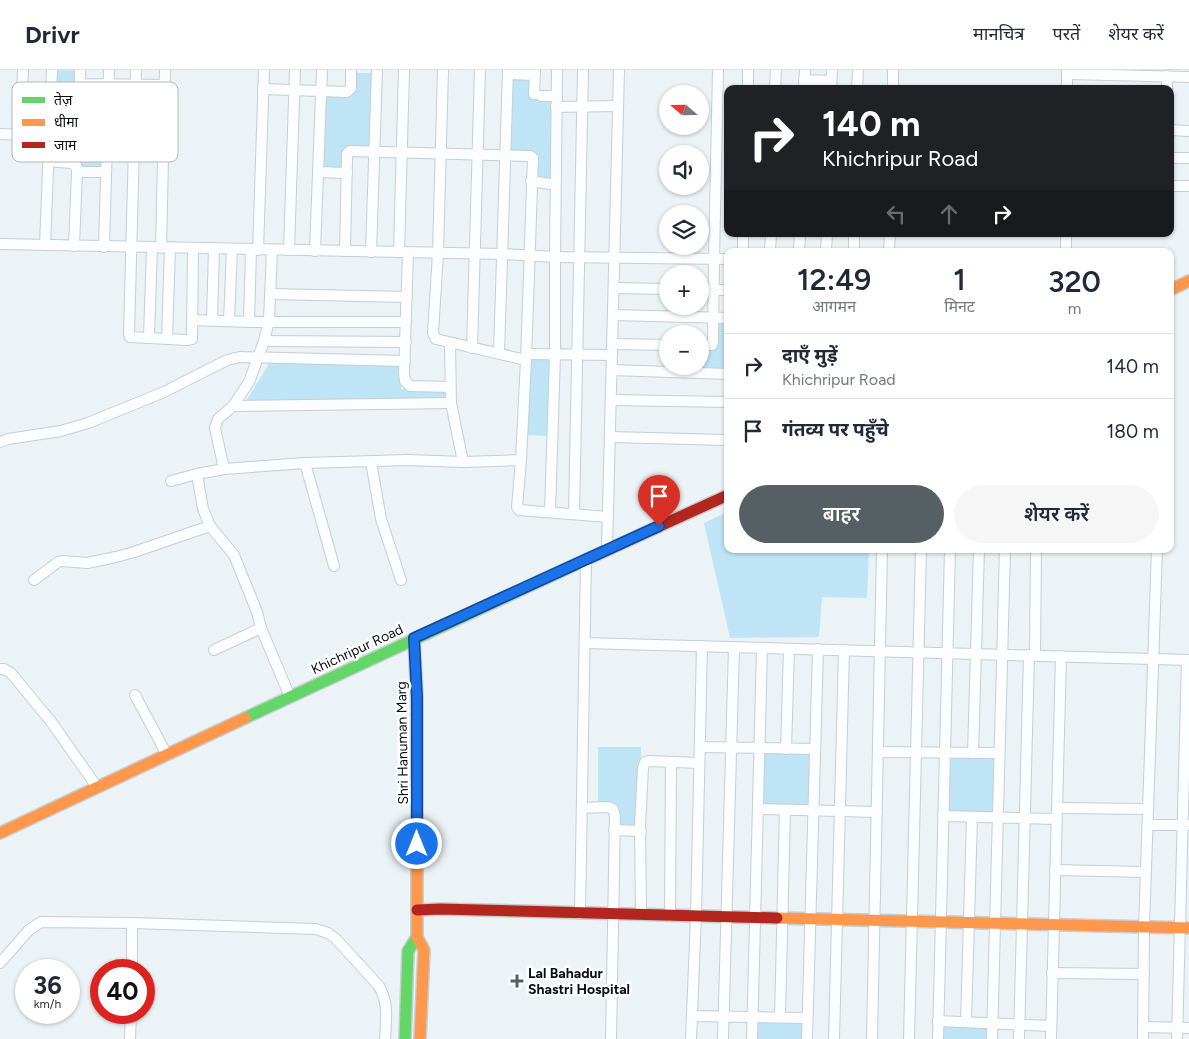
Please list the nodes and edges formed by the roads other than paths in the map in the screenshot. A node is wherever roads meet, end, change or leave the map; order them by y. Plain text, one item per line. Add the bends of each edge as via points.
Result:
1 (264, 70) edge
2 (295, 70) edge
3 (322, 70) edge
4 (351, 70) edge
5 (372, 70) edge
6 (377, 70) edge
7 (404, 70) edge
8 (443, 70) edge
9 (480, 70) edge
10 (557, 70) edge
11 (583, 70) edge
12 (620, 70) edge
13 (718, 70) edge
14 (748, 70) edge
15 (776, 70) edge
16 (832, 70) edge
17 (858, 70) edge
18 (893, 70) edge
19 (508, 72) edge
20 (535, 72) edge
21 (1067, 72) edge
22 (1167, 76) junction
23 (1189, 76) edge
24 (804, 80) edge
25 (748, 85) edge
26 (775, 85) edge
27 (831, 85) edge
28 (857, 85) edge
29 (893, 85) edge
30 (1067, 85) edge
31 (1167, 85) edge
32 (264, 89) junction
33 (295, 90) junction
34 (321, 90) junction
35 (557, 96) junction
36 (723, 102) edge
37 (618, 106) junction
38 (556, 107) junction
39 (582, 107) junction
40 (1174, 130) edge
41 (1189, 131) edge
42 (374, 152) junction
43 (402, 153) junction
44 (440, 154) junction
45 (478, 155) junction
46 (505, 156) junction
47 (1174, 158) edge
48 (1189, 158) edge
49 (48, 162) edge
50 (57, 162) edge
51 (106, 162) edge
52 (134, 162) edge
53 (163, 162) edge
54 (77, 172) junction
55 (106, 172) junction
56 (318, 172) junction
57 (348, 173) junction
58 (531, 181) junction
59 (550, 184) dead end
60 (1174, 186) edge
61 (1189, 186) edge
62 (0, 244) edge
63 (45, 245) junction
64 (74, 246) junction
65 (104, 247) junction
66 (131, 247) junction
67 (161, 248) junction
68 (194, 248) junction
69 (214, 249) junction
70 (232, 249) junction
71 (255, 250) junction
72 (272, 250) junction
73 (289, 250) junction
74 (316, 251) junction
75 (345, 251) junction
76 (371, 252) junction
77 (404, 252) junction
78 (438, 253) junction
79 (474, 254) junction
80 (502, 254) junction
81 (529, 255) junction
82 (580, 256) junction
83 (555, 257) junction
84 (615, 257) junction
85 (714, 259) junction
86 (724, 259) edge
87 (1189, 281) edge
88 (614, 288) junction
89 (1174, 288) edge
90 (659, 289) edge
91 (709, 290) edge
92 (714, 290) junction
93 (724, 290) edge
94 (270, 294) junction
95 (407, 297) junction
96 (613, 315) junction
97 (713, 317) junction
98 (724, 318) edge
99 (192, 320) junction
100 (212, 320) junction
101 (229, 321) junction
102 (269, 321) junction
103 (249, 322) junction
104 (406, 322) junction
105 (148, 337) junction
106 (167, 338) junction
107 (264, 341) junction
108 (406, 342) junction
109 (450, 343) junction
110 (613, 344) junction
111 (659, 345) edge
112 (709, 345) edge
113 (472, 348) junction
114 (499, 354) junction
115 (555, 355) junction
116 (577, 355) junction
117 (612, 355) junction
118 (259, 357) junction
119 (526, 357) junction
120 (405, 361) junction
121 (659, 369) edge
122 (612, 370) junction
123 (709, 372) edge
124 (724, 374) edge
125 (450, 387) junction
126 (611, 400) junction
127 (724, 402) edge
128 (450, 403) junction
129 (234, 406) junction
130 (610, 437) junction
131 (724, 440) edge
132 (0, 442) edge
133 (521, 460) junction
134 (370, 462) junction
135 (463, 462) junction
136 (304, 463) junction
137 (224, 469) junction
138 (197, 474) junction
139 (171, 481) dead end
140 (724, 497) edge
141 (550, 512) junction
142 (574, 514) junction
143 (608, 517) junction
144 (210, 526) junction
145 (607, 549) junction
146 (882, 553) edge
147 (921, 553) edge
148 (950, 553) edge
149 (979, 553) edge
150 (1005, 553) edge
151 (1036, 553) edge
152 (1157, 553) edge
153 (586, 559) junction
154 (334, 566) dead end
155 (34, 580) dead end
156 (401, 580) dead end
157 (261, 628) junction
158 (414, 638) junction
159 (585, 643) junction
160 (702, 646) junction
161 (734, 647) junction
162 (762, 648) junction
163 (789, 648) junction
164 (818, 649) junction
165 (214, 650) dead end
166 (844, 650) junction
167 (880, 651) junction
168 (919, 652) junction
169 (947, 653) junction
170 (976, 654) junction
171 (1002, 654) junction
172 (1032, 655) junction
173 (1061, 656) junction
174 (1153, 659) junction
175 (1188, 660) edge
176 (0, 669) edge
177 (136, 695) dead end
178 (290, 697) junction
179 (700, 747) junction
180 (731, 748) junction
181 (759, 748) junction
182 (786, 749) junction
183 (815, 749) junction
184 (878, 752) junction
185 (916, 752) junction
186 (945, 753) junction
187 (974, 753) junction
188 (999, 753) junction
189 (167, 754) junction
190 (671, 762) junction
191 (699, 763) junction
192 (97, 787) junction
193 (582, 808) junction
194 (1057, 808) junction
195 (758, 809) junction
196 (1148, 809) junction
197 (785, 810) junction
198 (813, 810) junction
199 (840, 811) junction
200 (877, 812) junction
201 (943, 816) junction
202 (972, 817) junction
203 (998, 818) junction
204 (1025, 818) junction
205 (1056, 819) junction
206 (1148, 825) junction
207 (1186, 825) edge
208 (2, 829) edge
209 (614, 830) junction
210 (641, 831) junction
211 (1055, 870) junction
212 (1146, 872) junction
213 (417, 910) junction
214 (580, 914) junction
215 (613, 914) junction
216 (641, 915) junction
217 (670, 916) junction
218 (696, 916) junction
219 (726, 917) junction
220 (755, 918) junction
221 (783, 918) junction
222 (810, 919) junction
223 (837, 920) junction
224 (874, 921) junction
225 (912, 922) junction
226 (941, 922) junction
227 (132, 923) junction
228 (968, 923) junction
229 (995, 924) junction
230 (1022, 924) junction
231 (1053, 925) junction
232 (1144, 927) junction
233 (1184, 928) edge
234 (417, 937) junction
235 (132, 959) edge
236 (0, 963) edge
237 (1052, 973) junction
238 (1144, 974) junction
239 (692, 1016) junction
240 (724, 1016) junction
241 (752, 1017) junction
242 (780, 1018) junction
243 (807, 1018) junction
244 (938, 1021) junction
245 (966, 1022) junction
246 (992, 1023) junction
247 (131, 1024) edge
248 (1020, 1025) junction
249 (1051, 1026) junction
250 (1143, 1027) junction
251 (1177, 1028) junction
252 (1189, 1028) edge
253 (130, 1039) edge
254 (386, 1039) edge
255 (406, 1039) edge
256 (420, 1039) edge
257 (611, 1039) edge
258 (691, 1039) edge
259 (723, 1039) edge
260 (752, 1039) edge
261 (807, 1039) edge
262 (834, 1039) edge
263 (872, 1039) edge
264 (909, 1039) edge
265 (938, 1039) edge
266 (992, 1039) edge
267 (1019, 1039) edge
268 (1051, 1039) edge
269 (1143, 1039) edge
270 (1177, 1039) edge

1 - 32 street
2 - 33 street
3 - 34 street
4 - 34 street via 349,90
5 - 6 street
6 - 42 street
7 - 43 street
8 - 44 street
9 - 45 street
10 - 35 street
11 - 39 street
12 - 37 street
13 - 36 street
14 - 25 street
15 - 26 street
16 - 27 street
17 - 28 street
18 - 29 street
19 - 20 street
19 - 46 street
20 - 35 street via 533,92
21 - 22 street
21 - 30 street
22 - 23 street
22 - 31 street
24 - 27 street
32 - 33 street
32 - 71 street
33 - 34 street
33 - 73 street
34 - 56 street
35 - 38 street
36 - 85 street
37 - 39 street
37 - 84 street
38 - 39 street
38 - 83 street
39 - 82 street
40 - 41 street
42 - 43 street
42 - 57 street via 348,152
42 - 76 street
43 - 44 street
43 - 77 street
44 - 45 street
44 - 78 street
45 - 46 street
45 - 79 street
46 - 58 street via 532,157
46 - 80 street
47 - 48 street
49 - 63 street
50 - 54 street via 74,164
51 - 55 street
52 - 66 street
53 - 67 street
54 - 55 street
54 - 64 street
55 - 65 street
56 - 57 street
56 - 74 street
57 - 75 street
58 - 59 street
58 - 81 street
60 - 61 street
62 - 63 street
63 - 64 street
64 - 65 street
65 - 66 street
66 - 67 street
66 - 105 street via 129,334 134,338
67 - 68 street
67 - 105 street
67 - 106 street
68 - 69 street
68 - 99 street
69 - 70 street
69 - 100 street
70 - 71 street
70 - 101 street
71 - 72 street
71 - 103 street
72 - 73 street
72 - 94 street
73 - 74 street
74 - 75 street
75 - 76 street
76 - 77 street
77 - 78 street
77 - 95 street
78 - 79 street
78 - 109 street via 433,333 436,339
79 - 80 street
79 - 113 street
80 - 81 street
80 - 114 street
81 - 83 street
81 - 119 street
82 - 83 street
82 - 84 street
82 - 116 street
83 - 115 street
84 - 85 street
84 - 88 street
85 - 86 street
85 - 92 street
87 - 89 street
88 - 90 street
88 - 96 street
91 - 92 street
92 - 93 street
92 - 97 street
94 - 95 street
94 - 102 street
95 - 104 street
96 - 97 street
96 - 110 street
97 - 98 street
97 - 112 street via 713,342
99 - 100 street
99 - 106 street via 192,339
100 - 101 street
101 - 103 street
102 - 103 street
102 - 104 street
102 - 107 street
104 - 108 street
105 - 106 street
107 - 108 street
107 - 118 street
108 - 120 street
109 - 113 street
109 - 125 street
110 - 111 street
110 - 117 street
113 - 114 street
114 - 119 street
115 - 116 street
115 - 119 street
115 - 141 street
116 - 117 street
116 - 142 street
117 - 122 street
118 - 120 street
118 - 129 street
118 - 132 street via 227,360 164,392 88,423
119 - 133 street
120 - 125 street via 405,381 410,386
121 - 122 street
122 - 126 street
123 - 124 street
125 - 128 street
126 - 127 street
126 - 130 street
128 - 129 street
128 - 135 street
129 - 137 street via 218,419 216,428
130 - 131 street
130 - 143 street
133 - 135 street
133 - 141 street via 517,507 523,511
134 - 135 street
134 - 136 street
134 - 156 street via 381,519
136 - 137 street
136 - 154 street
137 - 138 street
138 - 139 street
138 - 144 street via 203,509
140 - 145 street, Khichripur Road
141 - 142 street
142 - 143 street
143 - 145 street
144 - 155 street via 116,557 58,562
144 - 157 street via 234,555
145 - 153 street, Khichripur Road
146 - 167 street
147 - 168 street
148 - 169 street
149 - 170 street
150 - 171 street
151 - 172 street
152 - 174 street
153 - 158 street, Khichripur Road
153 - 159 street
157 - 165 street
157 - 178 street
158 - 178 street, Khichripur Road
158 - 213 street, Shri Hanuman Marg
159 - 160 street
159 - 193 street
160 - 161 street
160 - 179 street
161 - 162 street
161 - 180 street
162 - 163 street
162 - 181 street
163 - 164 street
163 - 182 street
164 - 166 street
164 - 183 street
166 - 167 street
166 - 199 street
167 - 168 street
167 - 184 street
168 - 169 street
168 - 185 street
169 - 170 street
169 - 186 street
170 - 171 street
170 - 187 street
171 - 172 street
171 - 188 street
172 - 173 street
172 - 204 street
173 - 174 street
173 - 194 street
174 - 175 street
174 - 196 street
175 - 207 street
176 - 192 street via 17,680
177 - 189 street
178 - 189 street, Khichripur Road
179 - 180 street
179 - 191 street
180 - 181 street
180 - 219 street
181 - 182 street
181 - 195 street
182 - 183 street
183 - 198 street
184 - 185 street
184 - 200 street
185 - 186 street
185 - 225 street
186 - 187 street
186 - 201 street
187 - 188 street
188 - 203 street
189 - 192 street, Khichripur Road
190 - 191 street
190 - 210 street via 649,761 642,768
190 - 217 street
191 - 218 street
192 - 208 street, Khichripur Road
193 - 209 street via 608,807 613,810
193 - 214 street
194 - 196 street
194 - 205 street
195 - 197 street
195 - 220 street
196 - 206 street
197 - 198 street
197 - 221 street
198 - 199 street
198 - 222 street
199 - 200 street
199 - 223 street
200 - 224 street
201 - 202 street
201 - 226 street
202 - 203 street
202 - 228 street
203 - 204 street
203 - 229 street
204 - 205 street
204 - 230 street
205 - 211 street
206 - 207 street
206 - 212 street
207 - 233 street
209 - 210 street
209 - 215 street
210 - 216 street
211 - 212 street
211 - 231 street
212 - 232 street
213 - 214 street
213 - 234 street, Shri Hanuman Marg
214 - 215 street
215 - 216 street
215 - 257 street
216 - 217 street
217 - 218 street
218 - 219 street
218 - 239 street
219 - 220 street
219 - 240 street
220 - 221 street
220 - 241 street
221 - 222 street
221 - 242 street
222 - 223 street
222 - 243 street
223 - 224 street
223 - 262 street
224 - 225 street
224 - 263 street
225 - 226 street
225 - 264 street
226 - 228 street
226 - 244 street
227 - 235 street
227 - 236 street via 41,922 29,930
227 - 254 street via 304,928 328,933 383,993
228 - 229 street
228 - 245 street
229 - 230 street
229 - 246 street
230 - 231 street
230 - 248 street
231 - 232 street
231 - 237 street
232 - 233 street
232 - 238 street
233 - 251 street
234 - 255 street, Shri Hanuman Marg via 408,950
234 - 256 street, Shri Hanuman Marg via 424,950
237 - 238 street
237 - 249 street
238 - 250 street
239 - 240 street
239 - 258 street
240 - 241 street
240 - 259 street
241 - 242 street
241 - 260 street
242 - 243 street
243 - 261 street
244 - 245 street
244 - 265 street
245 - 246 street
246 - 248 street
246 - 266 street
247 - 253 street
248 - 249 street
248 - 267 street
249 - 268 street
250 - 251 street
250 - 269 street
251 - 252 street
251 - 270 street

